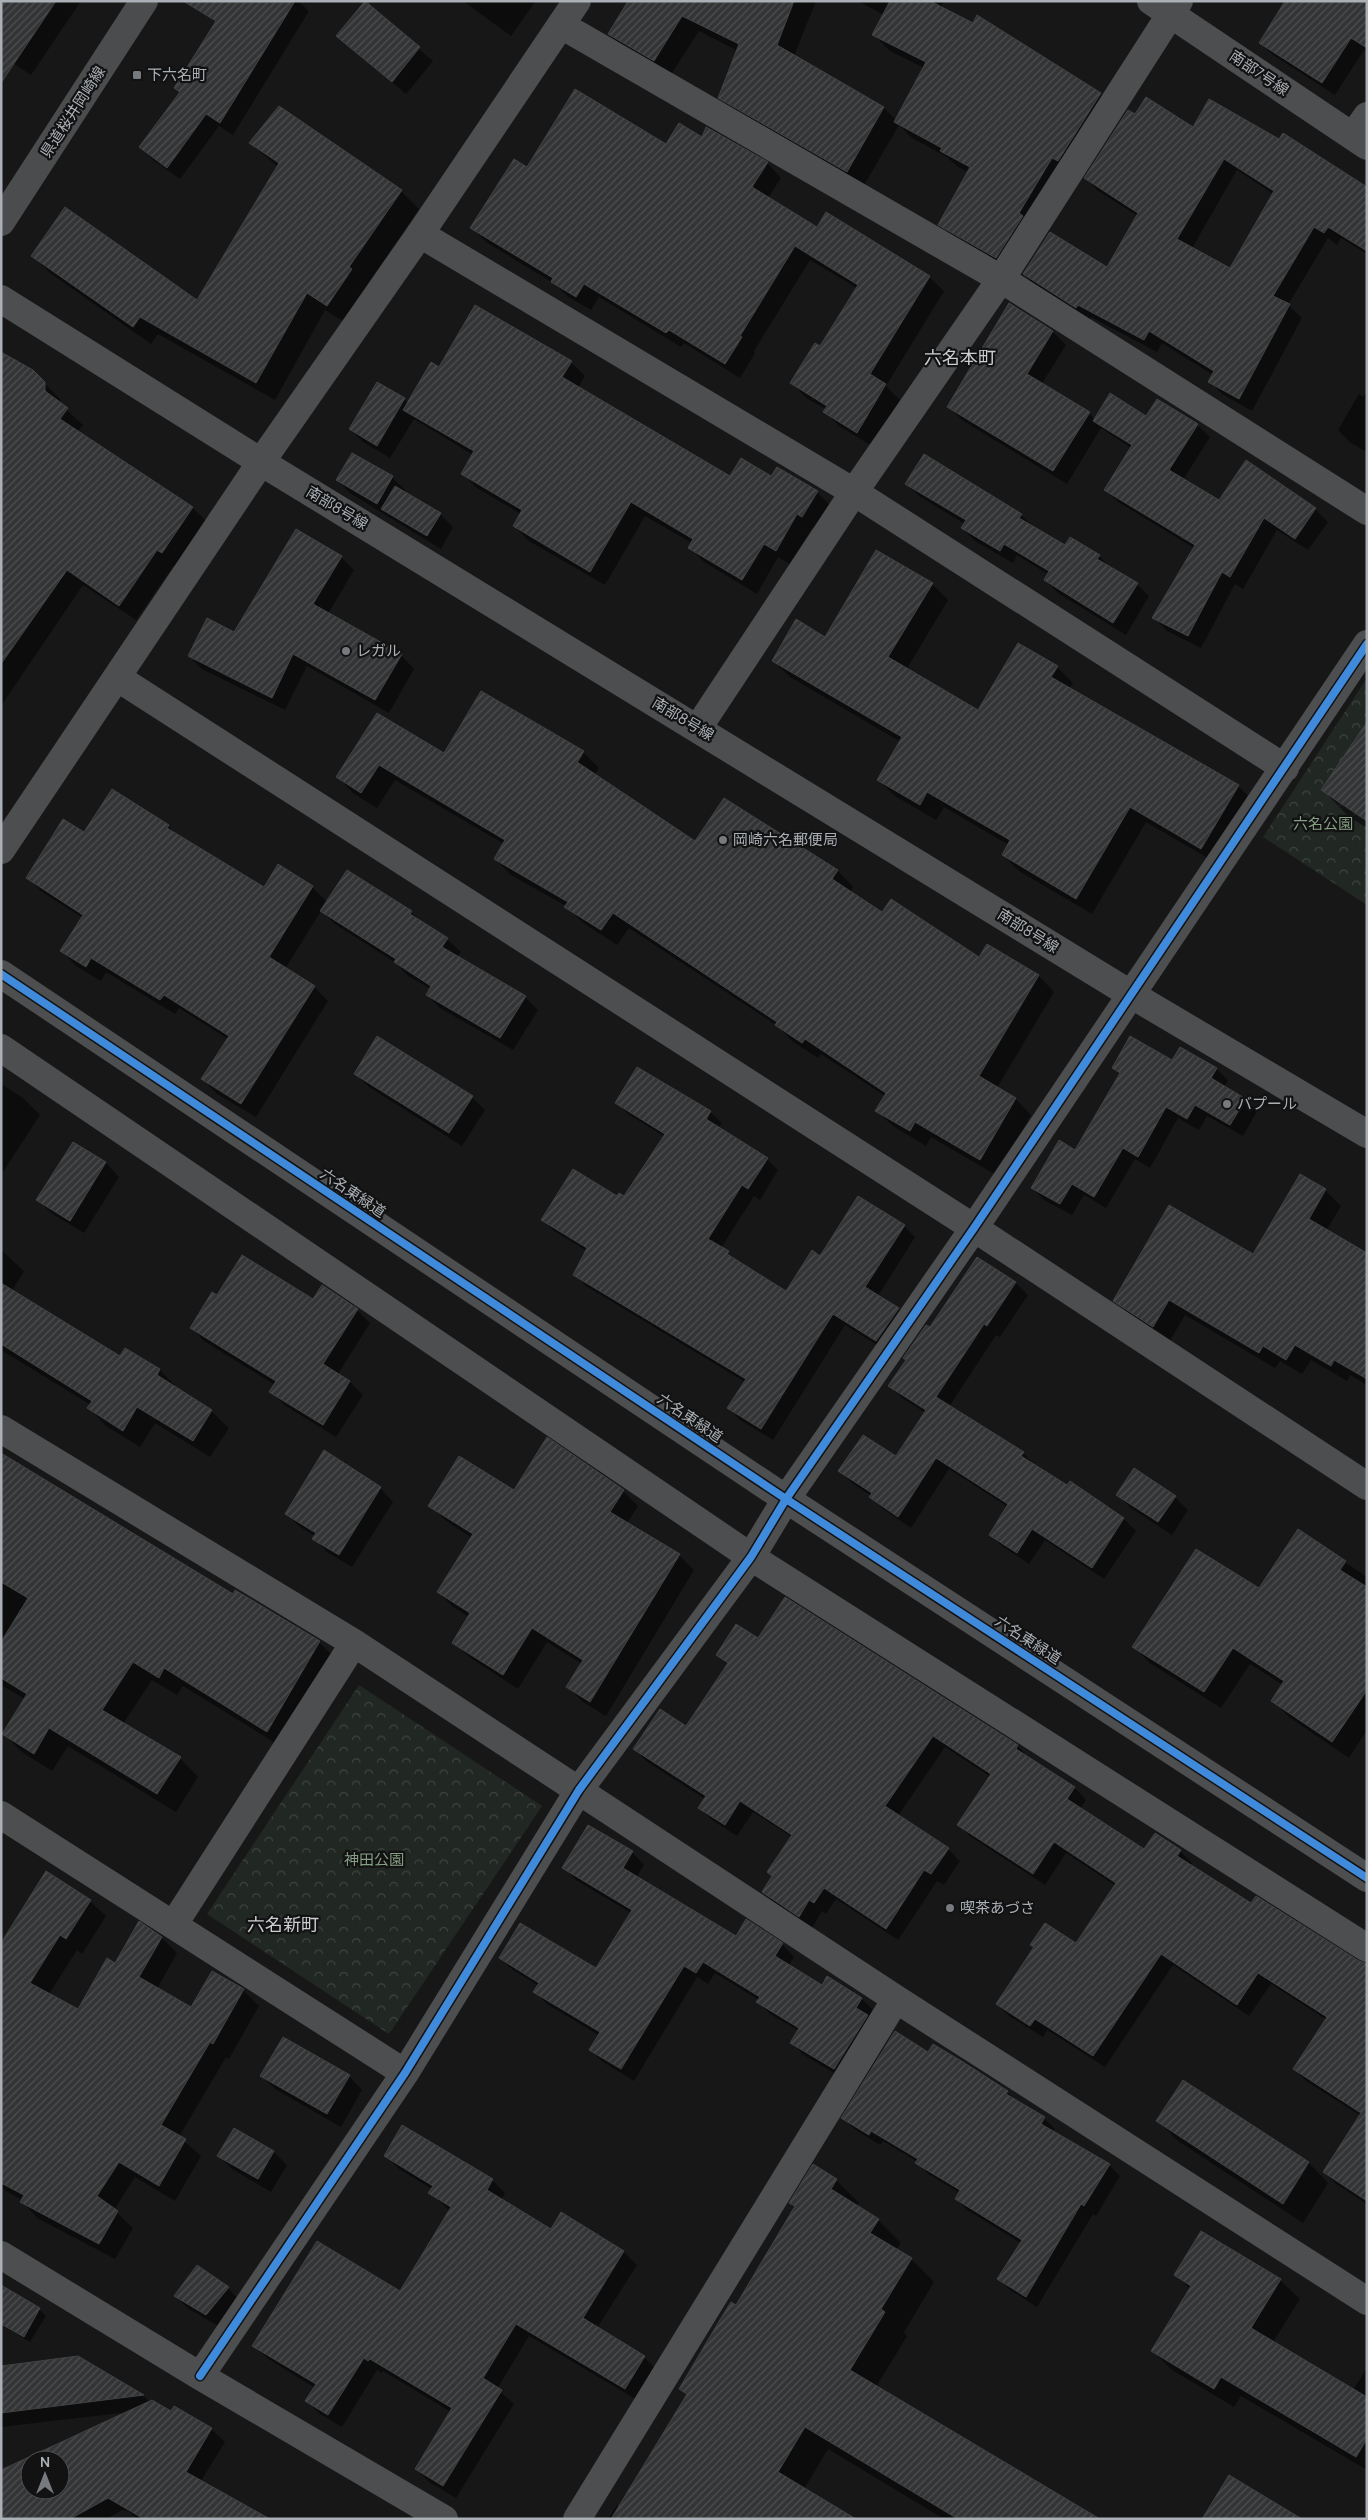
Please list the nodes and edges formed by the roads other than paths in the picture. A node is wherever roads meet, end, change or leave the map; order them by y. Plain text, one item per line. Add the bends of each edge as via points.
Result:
1 (144, 1) edge
2 (577, 1) edge
3 (1167, 5) edge
4 (561, 25) junction
5 (1362, 133) edge
6 (1, 222) edge
7 (420, 234) junction
8 (1001, 279) junction
9 (1, 299) edge
10 (262, 462) junction
11 (854, 492) junction
12 (1367, 511) edge
13 (1367, 644) edge
14 (118, 678) junction
15 (698, 728) junction
16 (1285, 768) junction
17 (1, 850) edge
18 (1, 974) edge
19 (1132, 995) junction
20 (1, 1048) edge
21 (1367, 1134) edge
22 (974, 1228) junction
23 (1, 1429) edge
24 (1367, 1486) edge
25 (786, 1498) junction
26 (751, 1557) junction
27 (354, 1643) junction
28 (579, 1790) junction
29 (1, 1815) edge
30 (1367, 1878) edge
31 (174, 1924) junction
32 (1367, 1948) edge
33 (896, 1999) junction
34 (405, 2073) junction
35 (1, 2255) edge
36 (1367, 2300) edge
37 (200, 2376) junction
38 (444, 2519) edge
39 (577, 2519) edge

1 - 6 main road, 県道桜井岡崎線
2 - 4 street
3 - 5 street, 南部7号線
3 - 8 street
4 - 7 street
4 - 8 street
7 - 10 street
7 - 11 street
8 - 11 street
8 - 12 street
9 - 10 street, 南部8号線
10 - 14 street
10 - 15 street, 南部8号線
11 - 15 street
11 - 16 street
13 - 16 street
14 - 17 street
14 - 22 street
15 - 19 street, 南部8号線
16 - 19 street
18 - 25 street, 六名東緑道
19 - 21 street, 南部8号線
19 - 22 street
20 - 26 street
22 - 24 street
22 - 25 street
23 - 27 street
25 - 26 street
25 - 30 street, 六名東緑道
26 - 28 street
26 - 32 street
27 - 28 street
27 - 31 street
28 - 33 street
28 - 34 street
29 - 31 street
31 - 34 street
33 - 36 street
33 - 39 street
34 - 37 street
35 - 37 street
37 - 38 street

